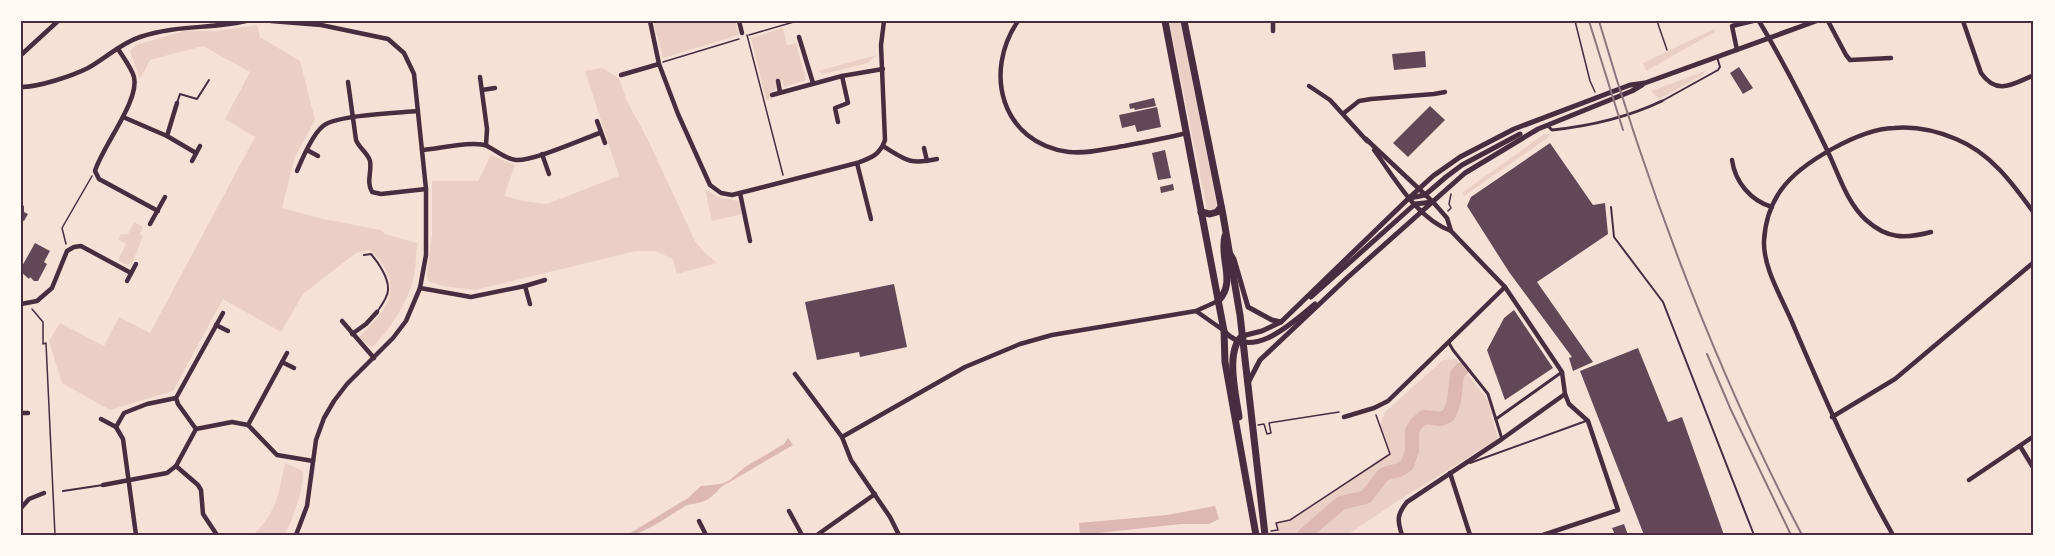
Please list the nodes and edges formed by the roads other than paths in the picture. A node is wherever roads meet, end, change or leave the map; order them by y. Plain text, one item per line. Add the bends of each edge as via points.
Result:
1 (58, 21) edge
2 (246, 21) edge
3 (271, 21) edge
4 (650, 21) edge
5 (739, 21) edge
6 (884, 21) edge
7 (1018, 21) edge
8 (1165, 21) edge
9 (1184, 21) edge
10 (1273, 21) edge
11 (1753, 21) edge
12 (1759, 21) edge
13 (1816, 21) edge
14 (1828, 21) edge
15 (1963, 21) edge
16 (1731, 24) edge
17 (1273, 31) dead end
18 (742, 33) road end
19 (799, 37) dead end
20 (1770, 39) junction
21 (118, 49) junction
22 (1737, 50) junction
23 (21, 55) edge
24 (1716, 57) junction
25 (1891, 58) dead end
26 (27, 62) dead end
27 (659, 64) junction
28 (883, 69) junction
29 (621, 75) dead end
30 (2034, 75) edge
31 (842, 76) junction
32 (480, 77) dead end
33 (209, 80) dead end
34 (778, 81) dead end
35 (348, 82) dead end
36 (813, 83) junction
37 (1309, 86) dead end
38 (21, 87) edge
39 (495, 88) dead end
40 (482, 90) junction
41 (780, 92) junction
42 (1445, 92) dead end
43 (772, 94) dead end
44 (1605, 98) junction
45 (1662, 101) joint
46 (177, 103) joint
47 (418, 111) junction
48 (1344, 113) junction
49 (123, 117) junction
50 (352, 118) junction
51 (597, 121) dead end
52 (838, 122) dead end
53 (1547, 124) junction
54 (1538, 129) junction
55 (600, 133) junction
56 (1187, 133) junction
57 (167, 136) junction
58 (1366, 139) junction
59 (605, 143) dead end
60 (200, 146) dead end
61 (486, 146) junction
62 (883, 146) junction
63 (924, 148) dead end
64 (307, 150) junction
65 (422, 150) junction
66 (1828, 152) junction
67 (196, 153) junction
68 (542, 154) junction
69 (318, 156) dead end
70 (937, 159) dead end
71 (1732, 160) dead end
72 (192, 161) dead end
73 (927, 161) junction
74 (857, 163) junction
75 (297, 171) dead end
76 (549, 174) dead end
77 (426, 189) junction
78 (1419, 189) junction
79 (740, 193) junction
80 (1425, 195) junction
81 (165, 196) dead end
82 (1409, 198) junction
83 (1433, 202) junction
84 (1415, 204) junction
85 (1221, 207) junction
86 (1611, 207) dead end
87 (1772, 207) junction
88 (158, 211) junction
89 (1201, 212) junction
90 (1422, 212) junction
91 (2034, 213) edge
92 (871, 219) dead end
93 (150, 224) dead end
94 (1451, 231) junction
95 (1931, 232) dead end
96 (1226, 234) junction
97 (750, 241) dead end
98 (1229, 249) junction
99 (364, 255) dead end
100 (2034, 262) edge
101 (136, 264) dead end
102 (131, 273) junction
103 (1347, 279) junction
104 (545, 280) dead end
105 (128, 281) dead end
106 (525, 286) junction
107 (1505, 287) junction
108 (420, 288) junction
109 (1218, 302) junction
110 (21, 304) edge
111 (530, 304) dead end
112 (1299, 304) junction
113 (1196, 311) junction
114 (377, 312) joint
115 (223, 313) dead end
116 (342, 321) dead end
117 (1281, 322) junction
118 (216, 325) junction
119 (228, 331) dead end
120 (1224, 331) junction
121 (352, 334) junction
122 (1242, 336) junction
123 (1239, 343) junction
124 (1449, 343) junction
125 (287, 352) dead end
126 (374, 358) junction
127 (282, 362) junction
128 (294, 368) dead end
129 (1562, 372) junction
130 (795, 374) dead end
131 (1247, 385) junction
132 (1565, 394) junction
133 (176, 398) junction
134 (21, 413) edge
135 (28, 413) dead end
136 (1344, 417) dead end
137 (1833, 417) junction
138 (101, 419) dead end
139 (1496, 419) junction
140 (1588, 421) junction
141 (248, 426) junction
142 (116, 427) junction
143 (196, 429) junction
144 (1238, 434) junction
145 (2034, 436) edge
146 (842, 437) junction
147 (1502, 438) junction
148 (2019, 446) junction
149 (313, 461) junction
150 (176, 466) junction
151 (1459, 467) junction
152 (2034, 469) edge
153 (1449, 473) junction
154 (129, 480) junction
155 (1969, 480) dead end
156 (103, 485) joint
157 (63, 491) dead end
158 (44, 493) dead end
159 (875, 494) junction
160 (23, 500) edge
161 (21, 508) edge
162 (789, 511) dead end
163 (699, 521) dead end
164 (136, 535) edge
165 (217, 535) edge
166 (296, 535) edge
167 (706, 535) edge
168 (802, 535) edge
169 (817, 535) edge
170 (899, 535) edge
171 (1256, 535) edge
172 (1265, 535) edge
173 (1402, 535) edge
174 (1470, 535) edge
175 (1543, 535) edge
176 (1754, 535) edge
177 (1893, 535) edge

1 - 23 street
2 - 21 street via 160,32
3 - 47 street via 321,25 388,39 404,53 414,74
4 - 27 street
5 - 18 street
6 - 28 street
7 - 56 street via 1004,45 1000,87 1013,119 1035,139 1058,150 1092,152
8 - 56 highway
9 - 85 highway
10 - 17 street
11 - 16 street
12 - 20 street
13 - 20 street
14 - 25 street via 1850,60
15 - 30 street via 1986,80 2006,87
16 - 22 street
19 - 36 street
20 - 22 street
20 - 66 street
21 - 38 street via 86,69
21 - 49 street via 134,78 135,89
22 - 24 street
23 - 26 street
24 - 44 street
24 - 45 lane via 1718,70
27 - 29 street
27 - 79 street via 710,185 726,195
28 - 31 street
28 - 62 street
31 - 36 street
31 - 52 street via 848,103 835,108
32 - 40 street
33 - 46 lane via 197,99 180,94
34 - 41 street
35 - 50 street
36 - 41 street
37 - 48 street
39 - 40 street
40 - 61 street
41 - 43 street
42 - 48 street via 1359,101
44 - 53 street
44 - 78 street via 1543,117 1481,144
45 - 53 street via 1595,125 1552,130
46 - 57 street
47 - 50 street
47 - 65 street
48 - 58 street
49 - 57 street
49 - 88 street via 95,171 99,179
50 - 64 street via 326,123
50 - 77 street via 356,140 369,157 368,185 372,192
51 - 55 street
53 - 54 street
54 - 80 street via 1518,135 1462,165
54 - 83 street via 1465,173
55 - 59 street
55 - 68 street
56 - 89 highway
57 - 67 street
58 - 78 street
58 - 82 street
60 - 67 street
61 - 65 street
61 - 68 street via 517,160
62 - 73 street via 911,162
62 - 74 street via 872,158
63 - 73 street
64 - 69 street
64 - 75 street
65 - 77 street
66 - 87 street via 1787,183
66 - 91 street via 1872,131 1902,128 1936,132 1966,143 1990,159
66 - 95 street via 1849,199 1865,220 1897,237
67 - 72 street
68 - 76 street
70 - 73 street
71 - 87 street via 1740,183 1762,204
74 - 79 street
74 - 92 street
77 - 108 street via 426,255
78 - 80 street
78 - 82 street
79 - 97 street
80 - 82 street
80 - 83 street
81 - 88 street
82 - 84 street
82 - 112 street
83 - 84 street
83 - 90 street
83 - 94 street
84 - 90 street
84 - 112 street
85 - 89 highway via 1210,214
85 - 96 highway
86 - 176 lane via 1614,237 1663,302
87 - 137 street via 1764,242 1771,272
88 - 93 street
89 - 109 highway
90 - 94 street
90 - 103 street
94 - 107 street
96 - 98 highway
96 - 109 highway via 1222,245 1228,283
98 - 117 street via 1248,307
98 - 122 highway
99 - 114 lane via 371,254 378,262 389,290
100 - 137 street via 1895,379
101 - 102 street
102 - 105 street
102 - 110 street via 81,246 74,247 67,251 52,288 30,303
103 - 123 street via 1283,330 1261,340
103 - 131 street via 1260,360
104 - 106 street
106 - 108 street via 471,297
106 - 111 street
107 - 124 street
107 - 129 street
108 - 126 street via 400,329
109 - 113 street
109 - 120 highway
112 - 117 street
113 - 120 street
113 - 146 street via 1020,344 965,367
114 - 121 street
115 - 118 street
116 - 121 street
117 - 122 street
118 - 119 street
118 - 133 street
120 - 123 street
120 - 144 highway via 1225,362
121 - 126 street
122 - 123 highway
123 - 131 highway
123 - 144 highway via 1232,363
124 - 136 street via 1388,401
124 - 139 street via 1488,394
125 - 127 street
126 - 149 street via 334,401 316,441
127 - 128 street
127 - 141 street
129 - 132 street
129 - 139 street
130 - 146 street
131 - 172 highway
132 - 140 street via 1569,404
132 - 147 street
133 - 142 street via 124,413
133 - 143 street
134 - 135 street
137 - 177 street
138 - 142 street
139 - 147 street
140 - 151 lane
140 - 175 street via 1618,510
141 - 143 street via 232,422
141 - 149 street via 277,455
142 - 154 street via 123,439
143 - 150 street
144 - 171 highway
145 - 148 street
146 - 159 street via 851,460
147 - 151 street
148 - 152 street
148 - 155 street
149 - 166 street via 307,506
150 - 154 street via 167,473
150 - 165 street via 201,490 203,514
151 - 153 street
153 - 173 street via 1400,510 1397,519
153 - 174 street
154 - 156 street
154 - 164 street
156 - 157 lane
158 - 160 street
159 - 169 street
159 - 170 street
160 - 161 street
162 - 168 street
163 - 167 street

